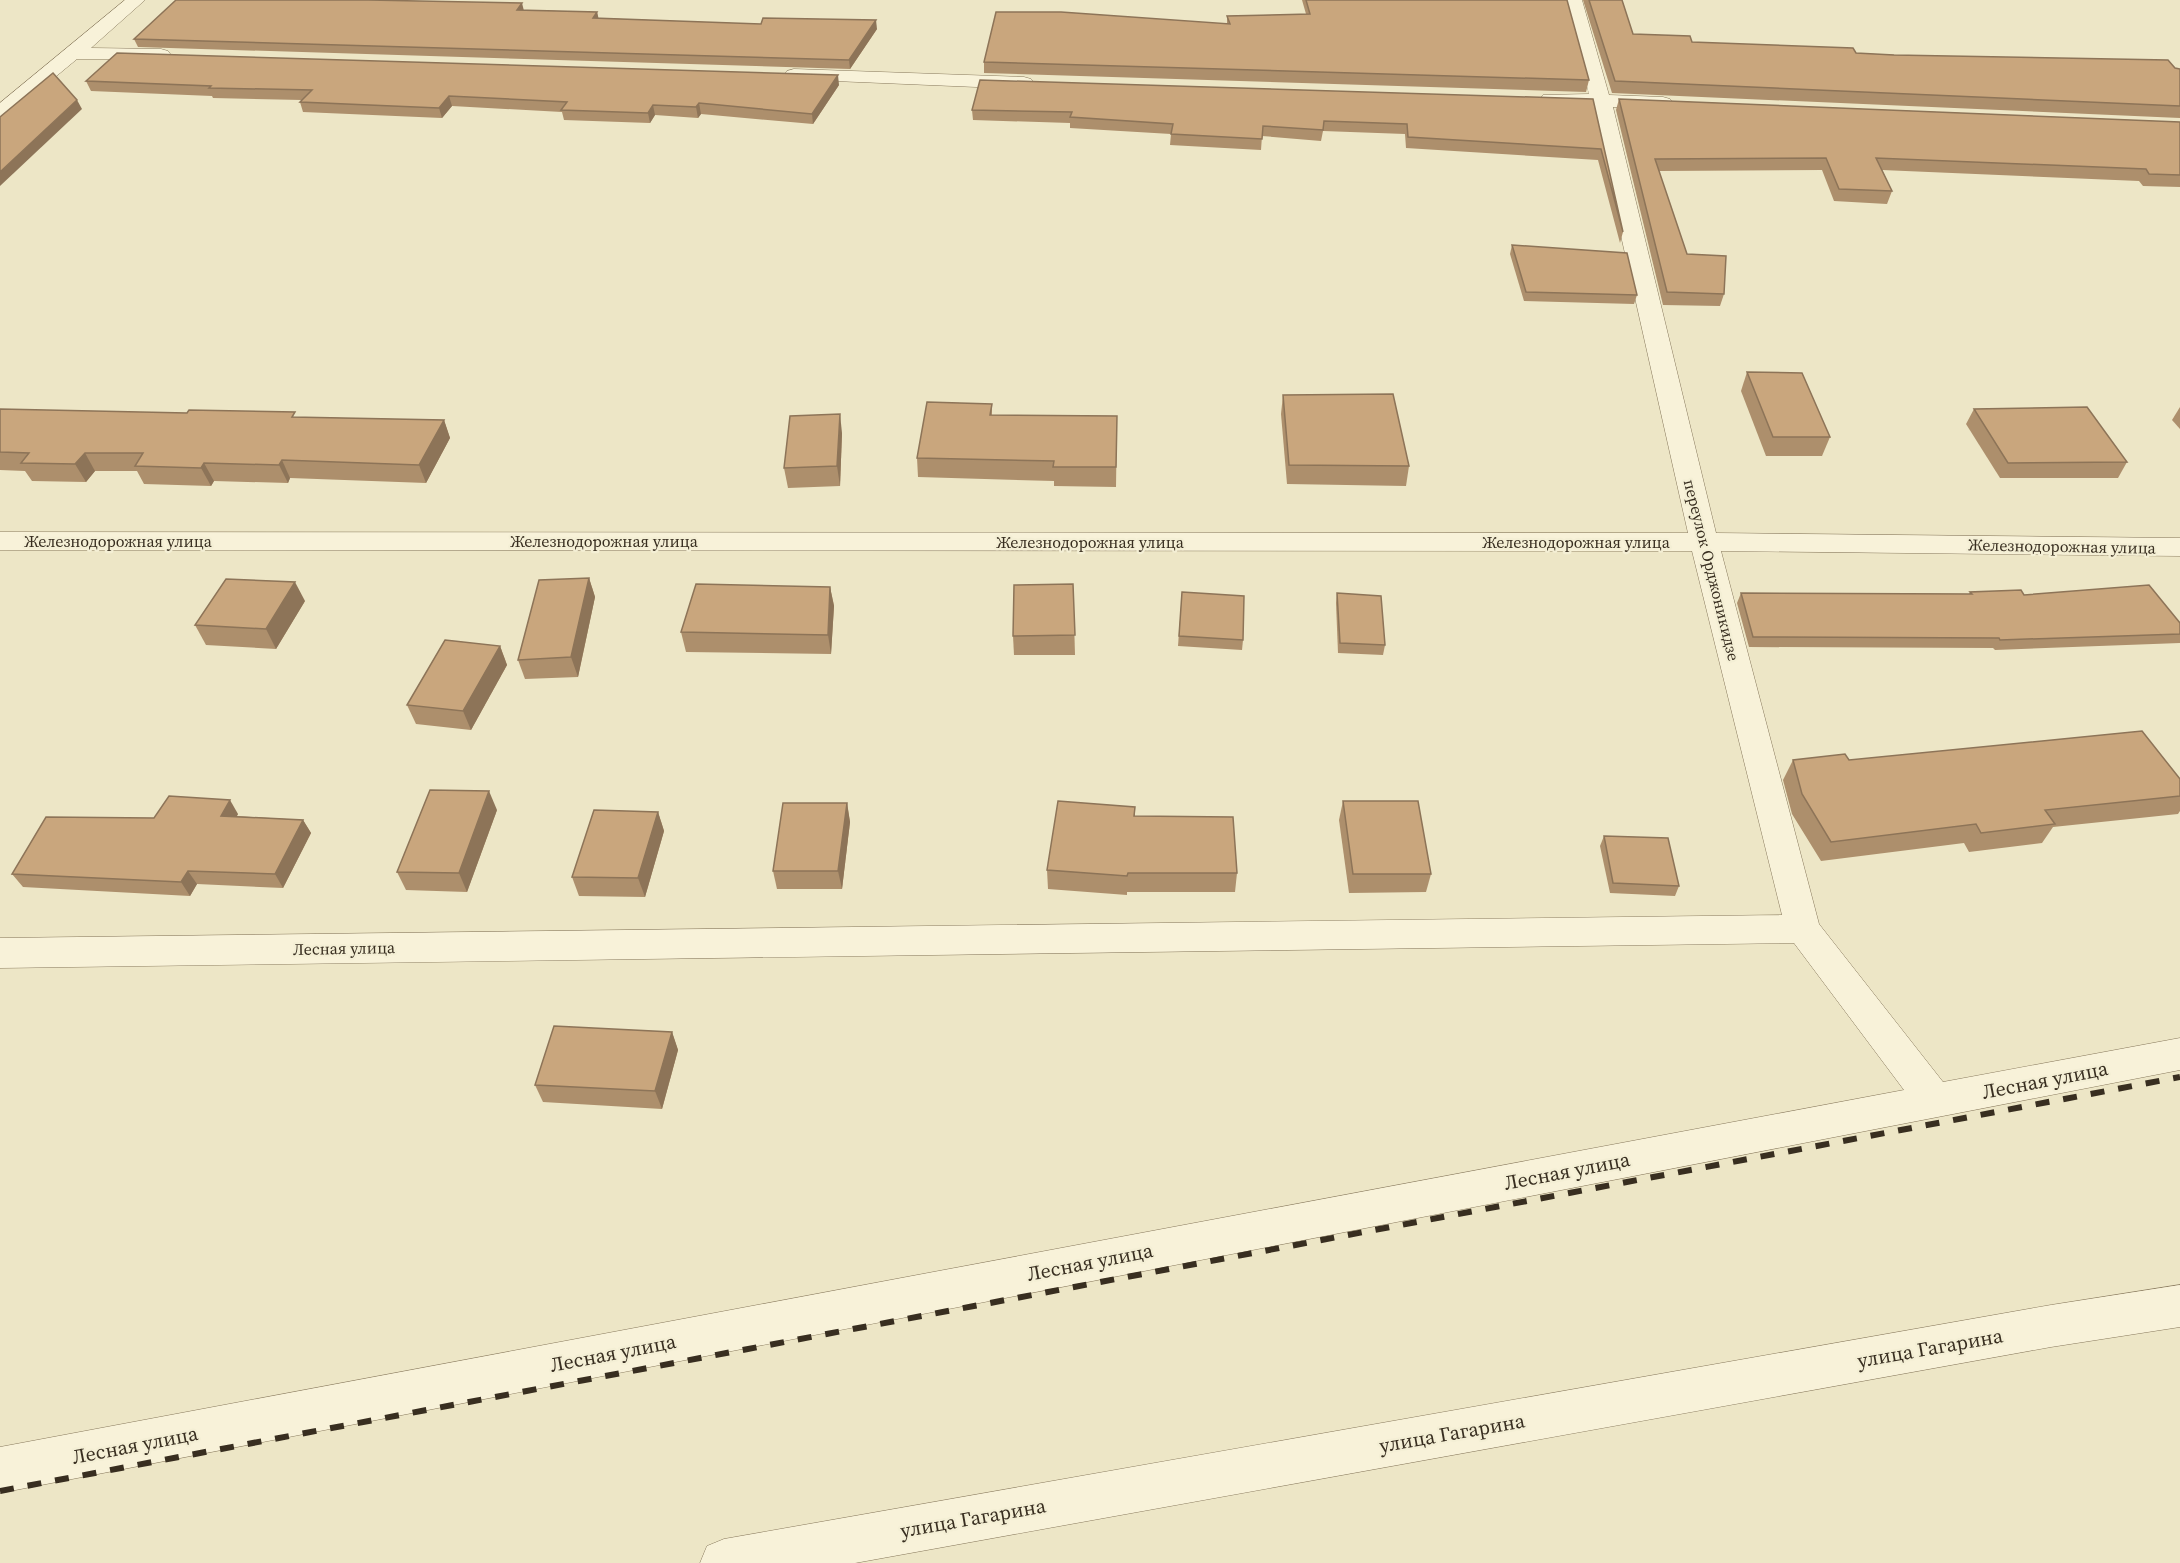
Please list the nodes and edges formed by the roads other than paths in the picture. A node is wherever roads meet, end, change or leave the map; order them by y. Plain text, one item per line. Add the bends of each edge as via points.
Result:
1 (136, 0) edge
2 (1573, 0) edge
3 (72, 53) junction
4 (180, 56) edge
5 (777, 75) edge
6 (1040, 83) edge
7 (1529, 98) edge
8 (1601, 101) junction
9 (1684, 104) edge
10 (0, 113) edge
11 (0, 541) edge
12 (1704, 542) junction
13 (2180, 547) edge
14 (1803, 929) junction
15 (0, 952) edge
16 (2180, 1054) edge
17 (1935, 1101) junction
18 (2180, 1306) edge
19 (0, 1470) edge
20 (724, 1563) edge

1 - 3 street
2 - 8 street, переулок Орджоникидзе
3 - 4 street
3 - 10 street
5 - 6 street
7 - 8 street
8 - 9 street
8 - 12 street, переулок Орджоникидзе
11 - 12 street, Железнодорожная улица
12 - 13 street, Железнодорожная улица
12 - 14 street, переулок Орджоникидзе
14 - 15 street, Лесная улица
14 - 17 street, переулок Орджоникидзе
16 - 17 street, Лесная улица
17 - 19 street, Лесная улица
18 - 20 street, улица Гагарина

